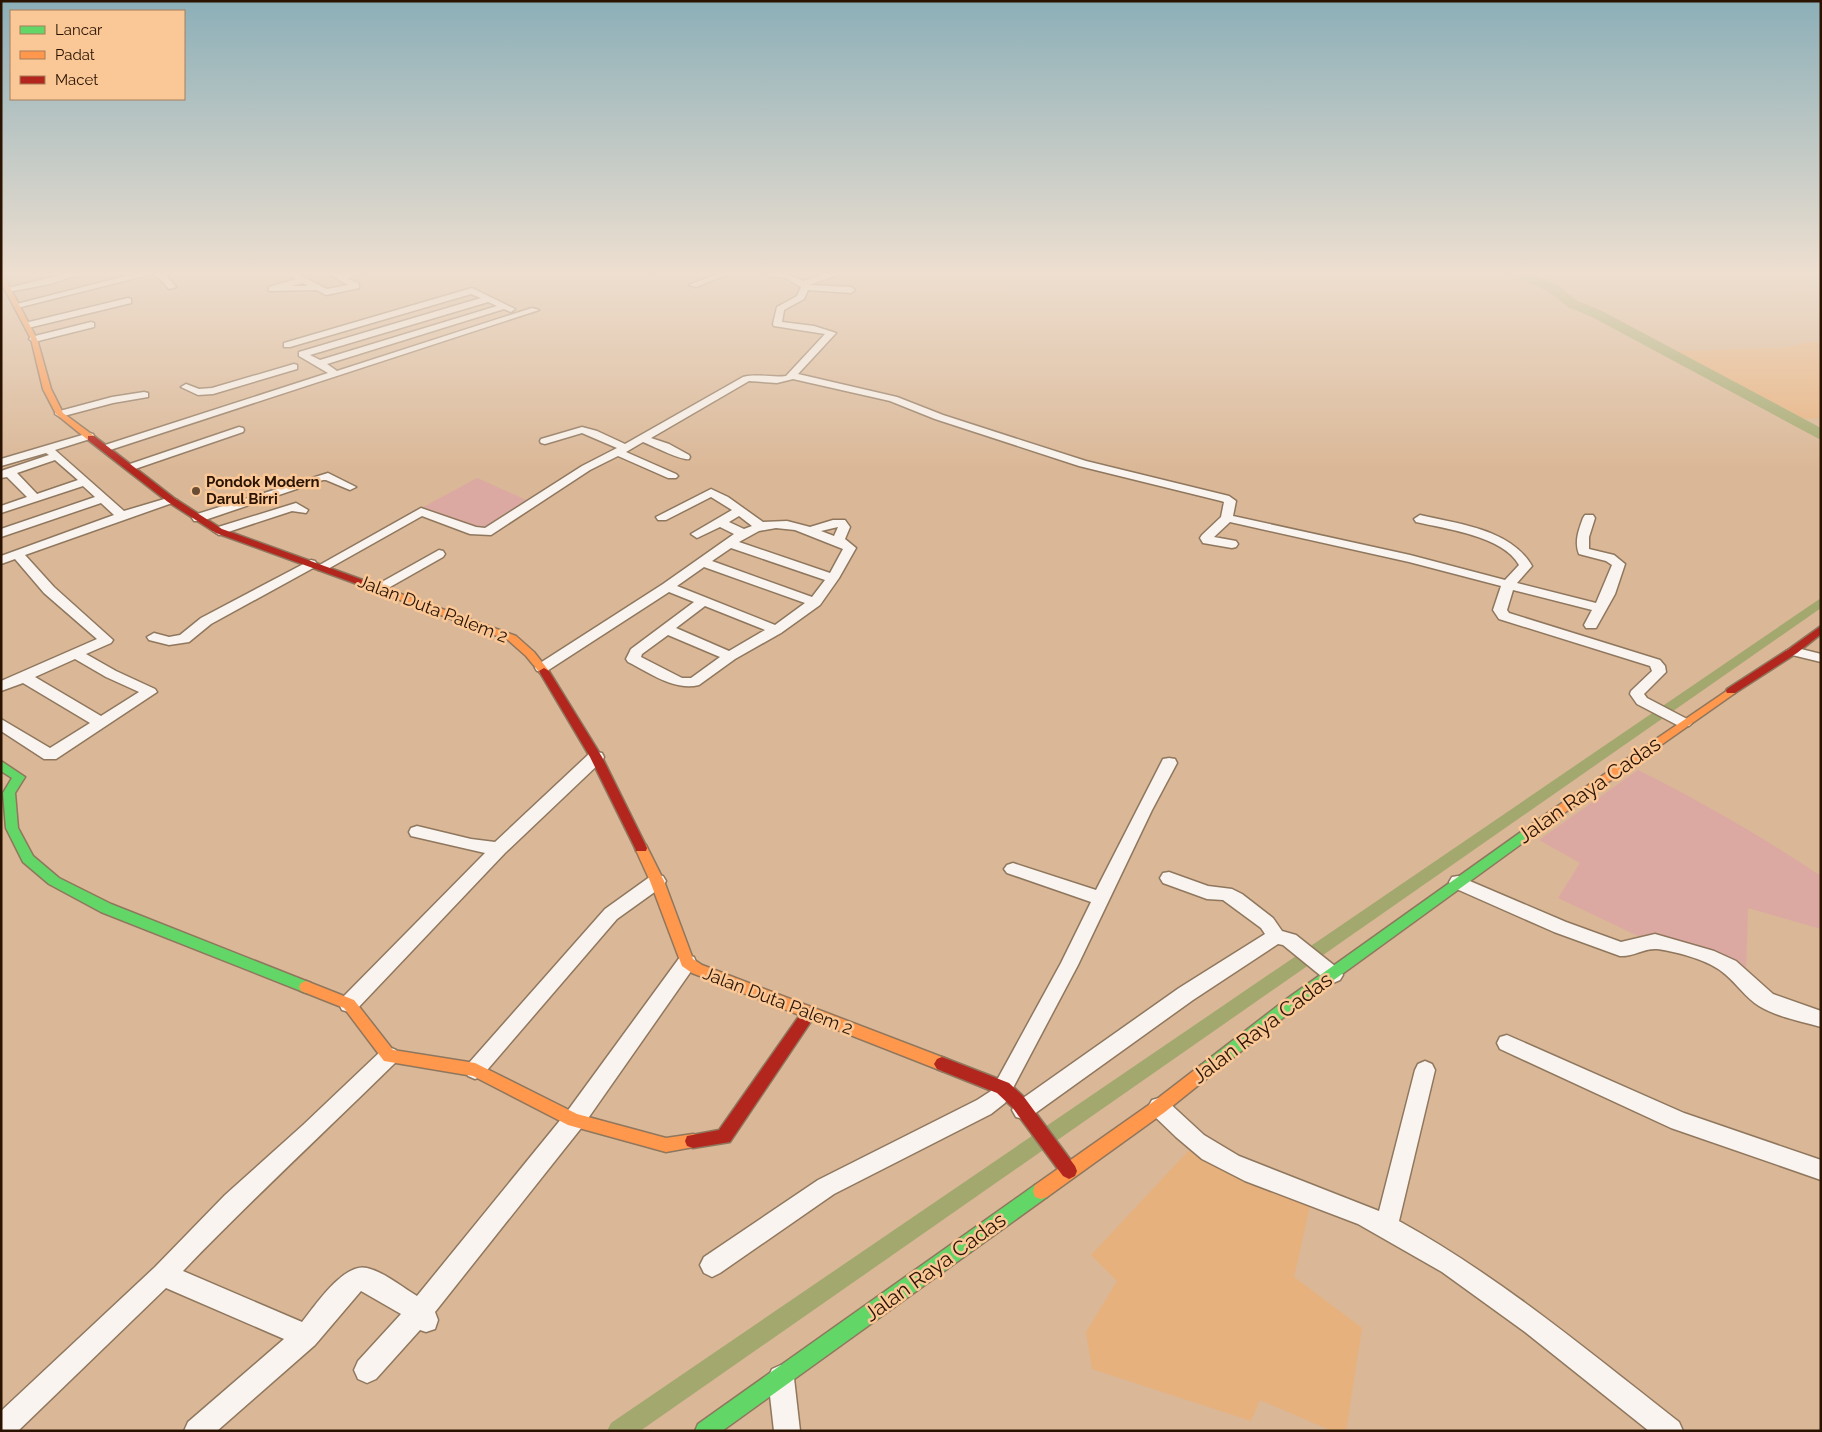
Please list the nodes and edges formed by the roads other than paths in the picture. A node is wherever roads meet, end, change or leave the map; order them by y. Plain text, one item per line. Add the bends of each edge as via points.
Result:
1 (39, 338) edge
2 (312, 338) edge
3 (357, 338) edge
4 (402, 338) edge
5 (427, 338) edge
6 (448, 338) edge
7 (827, 338) edge
8 (34, 339) joint
9 (435, 342) junction
10 (287, 345) dead end
11 (318, 364) junction
12 (294, 367) dead end
13 (275, 373) junction
14 (336, 374) junction
15 (793, 376) junction
16 (298, 386) junction
17 (186, 387) dead end
18 (144, 395) dead end
19 (60, 414) junction
20 (239, 430) dead end
21 (89, 436) junction
22 (642, 438) junction
23 (545, 441) dead end
24 (47, 448) junction
25 (106, 448) junction
26 (622, 450) junction
27 (58, 456) junction
28 (684, 457) dead end
29 (1, 463) edge
30 (131, 467) junction
31 (5, 474) edge
32 (672, 476) dead end
33 (84, 482) junction
34 (350, 487) dead end
35 (35, 499) junction
36 (102, 499) junction
37 (171, 500) junction
38 (1, 510) edge
39 (302, 510) dead end
40 (739, 511) junction
41 (122, 516) junction
42 (662, 517) dead end
43 (198, 518) junction
44 (1227, 518) junction
45 (1589, 518) dead end
46 (1420, 519) dead end
47 (720, 522) junction
48 (760, 526) junction
49 (219, 531) junction
50 (810, 531) junction
51 (1, 533) edge
52 (697, 534) dead end
53 (743, 534) junction
54 (838, 541) junction
55 (730, 543) junction
56 (1232, 544) dead end
57 (17, 554) junction
58 (439, 554) dead end
59 (1, 560) edge
60 (702, 562) junction
61 (317, 565) junction
62 (833, 578) junction
63 (1509, 583) junction
64 (668, 587) junction
65 (378, 588) junction
66 (703, 601) junction
67 (815, 602) junction
68 (1600, 608) junction
69 (1591, 625) dead end
70 (666, 629) junction
71 (1821, 629) edge
72 (776, 630) junction
73 (154, 637) dead end
74 (1793, 651) junction
75 (76, 654) junction
76 (730, 656) junction
77 (1821, 658) edge
78 (542, 668) junction
79 (24, 676) junction
80 (1, 687) edge
81 (1680, 722) junction
82 (101, 723) junction
83 (1, 724) edge
84 (596, 757) junction
85 (1169, 764) dead end
86 (1, 765) edge
87 (417, 832) dead end
88 (499, 849) junction
89 (1013, 869) dead end
90 (1169, 878) dead end
91 (657, 881) junction
92 (1458, 882) junction
93 (1102, 899) junction
94 (1282, 938) junction
95 (687, 962) junction
96 (1328, 971) junction
97 (348, 1004) junction
98 (809, 1013) junction
99 (1821, 1019) edge
100 (1507, 1042) dead end
101 (389, 1056) junction
102 (475, 1070) junction
103 (1425, 1070) dead end
104 (1003, 1088) junction
105 (1159, 1107) junction
106 (1023, 1110) junction
107 (574, 1120) junction
108 (1821, 1170) edge
109 (1069, 1171) junction
110 (1386, 1226) junction
111 (712, 1265) dead end
112 (162, 1275) junction
113 (423, 1316) junction
114 (306, 1336) junction
115 (367, 1370) dead end
116 (781, 1377) junction
117 (1, 1429) edge
118 (197, 1431) edge
119 (705, 1431) edge
120 (787, 1431) edge
121 (1670, 1431) edge

1 - 8 street
2 - 10 street
3 - 11 street via 302,354
4 - 11 street
5 - 9 street
6 - 9 street
7 - 15 street
8 - 19 street, Jalan Duta Palem 2 via 47,389
9 - 14 street
11 - 14 street
12 - 13 street
13 - 16 street
13 - 17 street via 213,391 198,392
14 - 16 street
15 - 22 street via 783,380 746,379
15 - 44 street via 893,399 1084,464 1225,498 1230,501
16 - 25 street
18 - 19 street
19 - 21 street, Jalan Duta Palem 2
20 - 30 street
21 - 24 street
21 - 25 street, Jalan Duta Palem 2
22 - 26 street
22 - 28 street via 666,446
23 - 26 street via 582,430 594,433
24 - 27 street
24 - 29 street
25 - 30 street, Jalan Duta Palem 2
26 - 32 street
26 - 61 street via 586,468 488,532 421,512
27 - 31 street
27 - 33 street
30 - 37 street, Jalan Duta Palem 2
31 - 35 street
33 - 35 street
33 - 36 street
34 - 43 street via 323,476
35 - 38 street
36 - 41 street
36 - 51 street
37 - 41 street
37 - 43 street, Jalan Duta Palem 2
39 - 49 street via 290,508
40 - 42 street via 731,502 711,492
40 - 47 street
40 - 48 street
41 - 57 street
43 - 49 street, Jalan Duta Palem 2
44 - 56 street via 1206,538
44 - 63 street
45 - 68 street via 1583,551 1616,560 1619,564
46 - 63 street via 1500,542 1519,554 1526,566
47 - 52 street
47 - 53 street
48 - 50 street via 793,525
48 - 53 street
49 - 61 street, Jalan Duta Palem 2
50 - 54 street
50 - 54 street via 840,523 844,526
53 - 55 street
54 - 62 street via 850,548
55 - 60 street
55 - 62 street
57 - 59 street
57 - 75 street via 49,590 106,640
58 - 65 street
60 - 64 street
60 - 67 street
61 - 65 street, Jalan Duta Palem 2
61 - 73 street via 206,621 184,639 169,641
62 - 67 street
63 - 68 street
63 - 81 street via 1500,610 1504,616 1655,663 1659,672 1637,694 1642,701
64 - 66 street
64 - 78 street
65 - 78 street, Jalan Duta Palem 2 via 512,638
66 - 70 street
66 - 72 street
67 - 72 street
68 - 69 street
70 - 76 street
70 - 76 street via 636,652 633,658 679,682 694,682
71 - 74 street, Jalan Raya Cadas
72 - 76 street
74 - 77 street
74 - 81 street, Jalan Raya Cadas
75 - 79 street
75 - 82 street via 150,692
78 - 84 street, Jalan Duta Palem 2
79 - 80 street
79 - 82 street
81 - 92 street, Jalan Raya Cadas
82 - 83 street via 50,755
84 - 88 street
84 - 91 street, Jalan Duta Palem 2
85 - 93 street
86 - 97 street via 19,777 9,793 12,828 28,859 54,881 106,908
87 - 88 street
88 - 97 street
89 - 93 street
90 - 94 street via 1207,892 1226,894 1246,906
91 - 95 street, Jalan Duta Palem 2
91 - 102 street via 612,914
92 - 96 street, Jalan Raya Cadas
92 - 99 street via 1560,927 1620,949 1628,950 1641,942 1655,941 1720,962 1767,1001
93 - 104 street
94 - 96 street
94 - 106 street via 1186,994
95 - 98 street, Jalan Duta Palem 2 via 697,969
95 - 107 street
96 - 105 street, Jalan Raya Cadas
97 - 101 street
98 - 104 street, Jalan Duta Palem 2
98 - 107 street via 724,1137 666,1144
100 - 108 street via 1679,1121
101 - 102 street
101 - 112 street via 233,1203
102 - 107 street
103 - 110 street
104 - 106 street, Jalan Duta Palem 2
104 - 111 street via 998,1097 984,1107 826,1187
105 - 109 street, Jalan Raya Cadas
105 - 110 street via 1207,1150 1225,1160
106 - 109 street, Jalan Duta Palem 2
107 - 113 street
109 - 116 street, Jalan Raya Cadas
110 - 121 street via 1487,1288
112 - 114 street
112 - 117 street
113 - 114 street via 366,1279 358,1278
113 - 115 street
114 - 118 street
116 - 119 street, Jalan Raya Cadas
116 - 120 street

